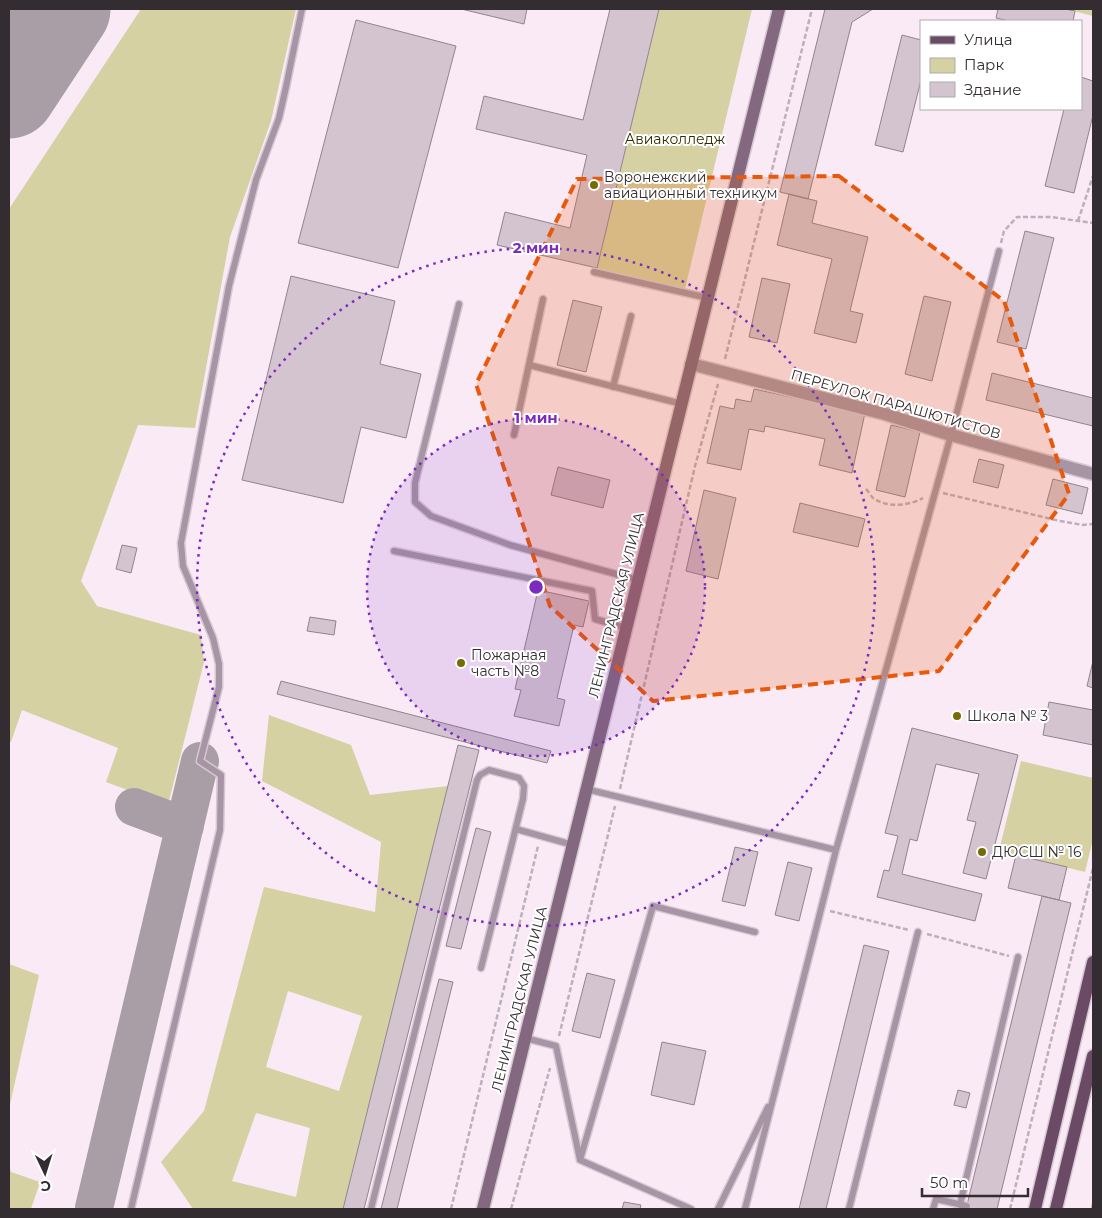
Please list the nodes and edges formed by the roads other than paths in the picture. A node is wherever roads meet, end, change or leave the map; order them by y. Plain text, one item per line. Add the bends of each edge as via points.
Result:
1 (302, 9) edge
2 (779, 9) edge
3 (999, 252) road end
4 (594, 272) dead end
5 (708, 298) junction
6 (543, 299) dead end
7 (459, 304) dead end
8 (631, 316) dead end
9 (691, 364) junction
10 (528, 365) junction
11 (613, 387) junction
12 (682, 404) junction
13 (514, 435) dead end
14 (951, 435) junction
15 (1093, 474) edge
16 (394, 551) dead end
17 (638, 580) junction
18 (626, 628) junction
19 (586, 789) junction
20 (516, 829) junction
21 (573, 845) junction
22 (836, 850) junction
23 (755, 932) dead end
24 (918, 932) dead end
25 (1018, 958) dead end
26 (1093, 962) edge
27 (481, 968) dead end
28 (525, 1038) junction
29 (1093, 1056) edge
30 (774, 1095) junction
31 (580, 1160) junction
32 (130, 1209) edge
33 (371, 1209) edge
34 (483, 1209) edge
35 (691, 1209) edge
36 (718, 1209) edge
37 (745, 1209) edge
38 (849, 1209) edge
39 (933, 1209) edge
40 (1035, 1209) edge
41 (1056, 1209) edge

1 - 32 lane via 278,118 256,180 238,248 182,543 183,566 213,638 219,664 219,687 200,761 221,775 220,830
2 - 5 main road, ЛЕНИНГРАДСКАЯ УЛИЦА
3 - 14 lane
4 - 5 lane
5 - 9 main road, ЛЕНИНГРАДСКАЯ УЛИЦА
6 - 10 lane
7 - 17 lane via 415,484 415,502 431,516 510,545
8 - 11 lane
9 - 12 main road, ЛЕНИНГРАДСКАЯ УЛИЦА
9 - 14 street, ПЕРЕУЛОК ПАРАШЮТИСТОВ via 886,414
10 - 11 lane
10 - 13 lane
11 - 12 lane
12 - 17 main road, ЛЕНИНГРАДСКАЯ УЛИЦА
14 - 15 street, ПЕРЕУЛОК ПАРАШЮТИСТОВ
14 - 22 lane
16 - 18 lane via 592,591 595,619
17 - 18 main road, ЛЕНИНГРАДСКАЯ УЛИЦА
18 - 19 main road, ЛЕНИНГРАДСКАЯ УЛИЦА
19 - 21 main road, ЛЕНИНГРАДСКАЯ УЛИЦА
19 - 22 lane
20 - 21 lane
20 - 27 lane
20 - 33 lane via 523,799 524,786 520,778 489,770 480,775
21 - 28 main road, ЛЕНИНГРАДСКАЯ УЛИЦА
22 - 30 lane
23 - 31 lane via 652,906
24 - 38 lane
25 - 39 lane via 964,1206 936,1199
26 - 40 main road
28 - 31 lane via 556,1046
28 - 34 main road, ЛЕНИНГРАДСКАЯ УЛИЦА
29 - 41 main road
30 - 36 lane
30 - 37 lane
31 - 35 lane

